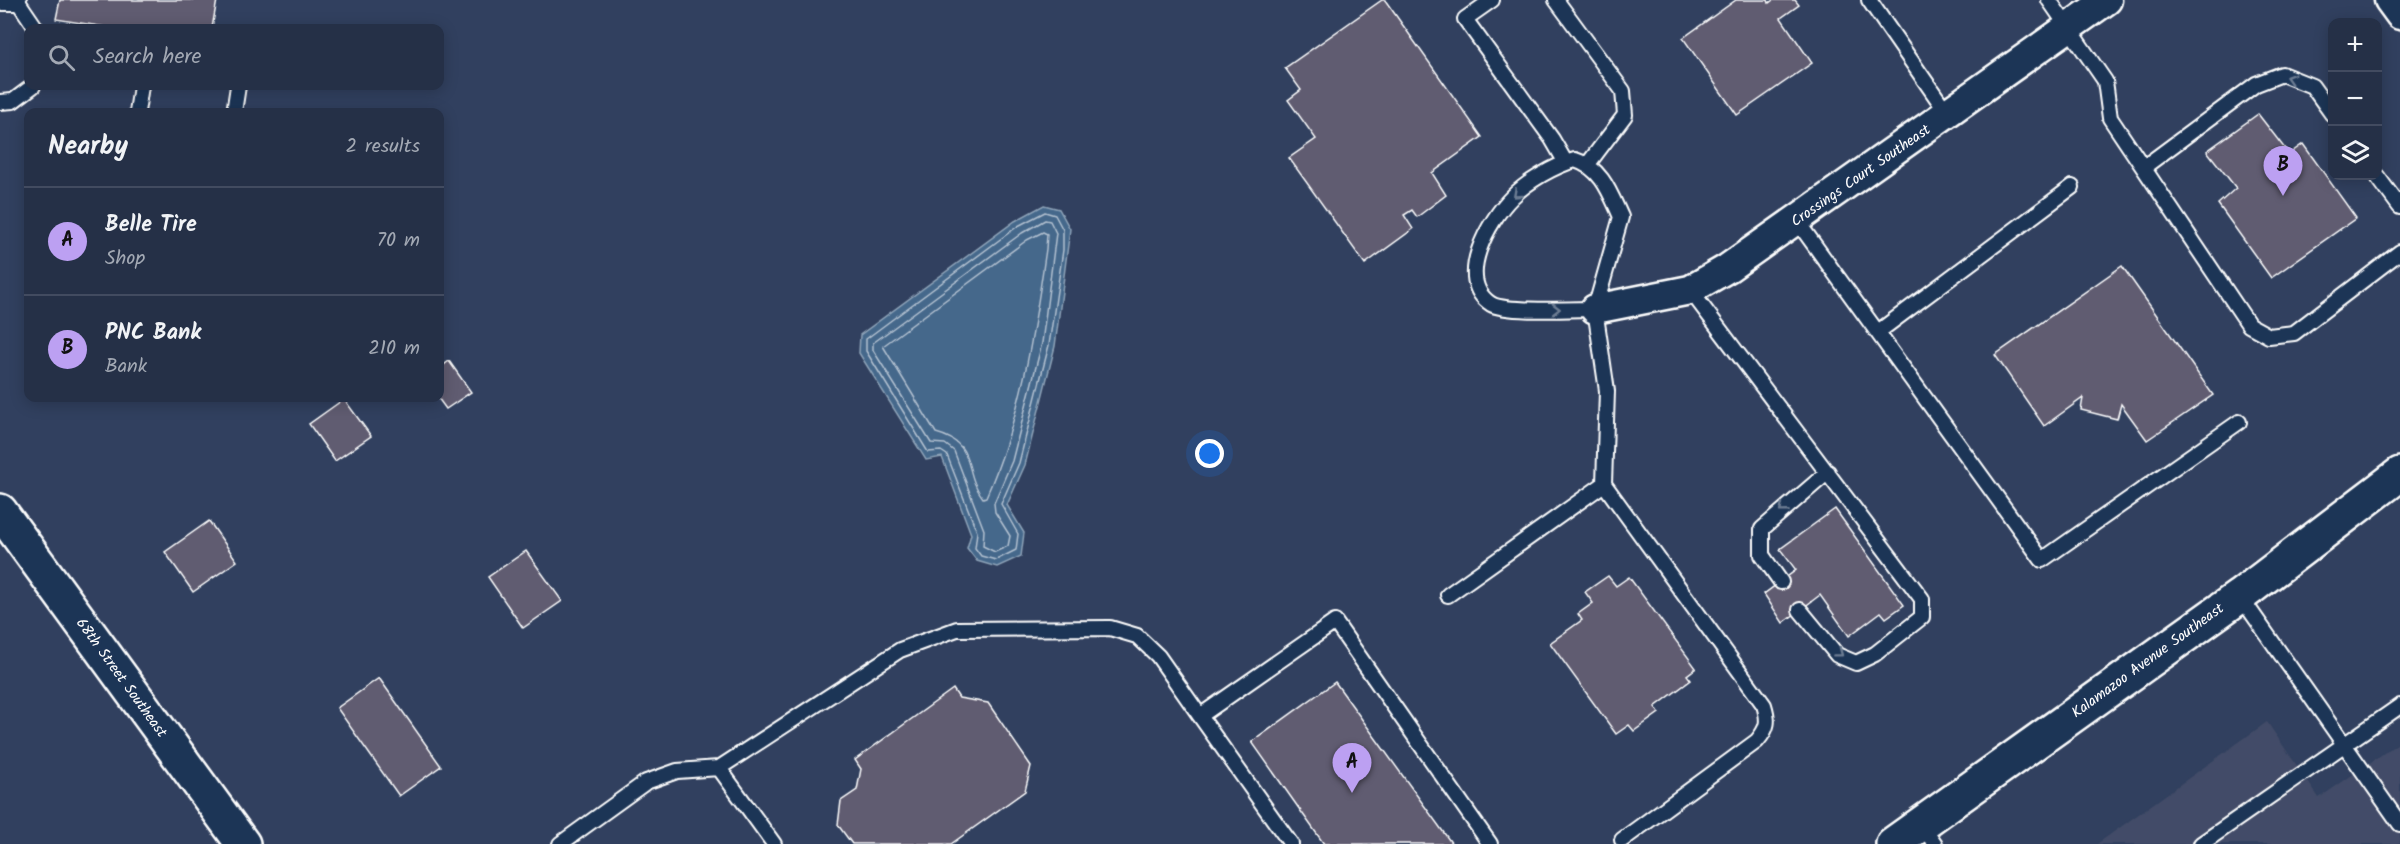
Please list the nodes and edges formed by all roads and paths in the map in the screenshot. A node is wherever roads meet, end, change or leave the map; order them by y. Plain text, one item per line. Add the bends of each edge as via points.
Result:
1 (1492, 0) edge
2 (1556, 0) edge
3 (1869, 0) edge
4 (2049, 0) edge
5 (2107, 0) edge
6 (2389, 0) edge
7 (19, 2) edge
8 (0, 3) edge
9 (2400, 15) edge
10 (33, 24) edge
11 (2069, 27) junction
12 (28, 90) edge
13 (140, 90) edge
14 (237, 90) edge
15 (0, 102) edge
16 (138, 108) edge
17 (235, 108) edge
18 (2328, 108) edge
19 (1948, 114) junction
20 (1566, 163) junction
21 (1588, 164) junction
22 (2144, 167) junction
23 (2380, 180) edge
24 (2072, 187) dead end
25 (2400, 207) edge
26 (1797, 221) junction
27 (2400, 252) edge
28 (1690, 290) junction
29 (1595, 309) junction
30 (1878, 332) junction
31 (2239, 422) dead end
32 (1828, 472) junction
33 (2400, 474) edge
34 (1604, 484) junction
35 (0, 511) edge
36 (1781, 582) dead end
37 (1449, 595) dead end
38 (2240, 596) junction
39 (1800, 610) dead end
40 (2400, 706) edge
41 (1200, 716) junction
42 (2344, 746) junction
43 (719, 768) junction
44 (2400, 824) edge
45 (1928, 834) edge
46 (1622, 840) dead end
47 (243, 844) edge
48 (560, 844) edge
49 (774, 844) edge
50 (1291, 844) edge
51 (1490, 844) edge
52 (1893, 844) edge
53 (2201, 844) edge

1 - 20 lane via 1465,19
2 - 21 lane via 1623,91 1625,115
3 - 19 lane
4 - 11 lane
5 - 11 street, Crossings Court Southeast
6 - 9 street
7 - 8 lane
7 - 10 lane
11 - 19 street, Crossings Court Southeast
11 - 22 lane via 2105,81 2110,118
12 - 15 lane via 13,101
13 - 16 lane
14 - 17 lane
18 -> 22 lane via 2312,86 2282,75 2256,84
19 - 26 street, Crossings Court Southeast
20 - 21 lane via 1575,160
20 -> 29 lane via 1512,198 1481,246 1473,273 1477,290 1493,305
21 - 29 lane via 1602,178 1621,217
22 - 27 lane via 2249,325 2269,336 2294,333
23 - 25 lane
24 - 30 lane
26 - 28 street, Crossings Court Southeast
26 - 30 lane
28 - 29 street, Crossings Court Southeast
28 - 32 lane
29 - 34 lane via 1607,391
30 - 31 lane via 2042,560
32 -> 36 lane via 1762,529 1762,555
39 -> 32 lane via 1837,655 1856,663 1875,654 1922,616 1922,599 1913,584
33 - 38 main road, Kalamazoo Avenue Southeast
34 - 37 lane
34 - 46 lane via 1764,705 1769,720 1757,741
35 - 47 main road, 68th Street Southeast
38 - 42 lane
38 - 45 main road, Kalamazoo Avenue Southeast
40 - 42 lane
41 - 43 lane via 1158,656 1137,636 1110,628 957,629 900,650
41 - 50 lane
41 - 51 lane via 1335,622
42 - 44 lane
42 - 53 lane
43 - 48 lane via 677,771 646,782
43 - 49 lane
45 - 52 main road, Kalamazoo Avenue Southeast

